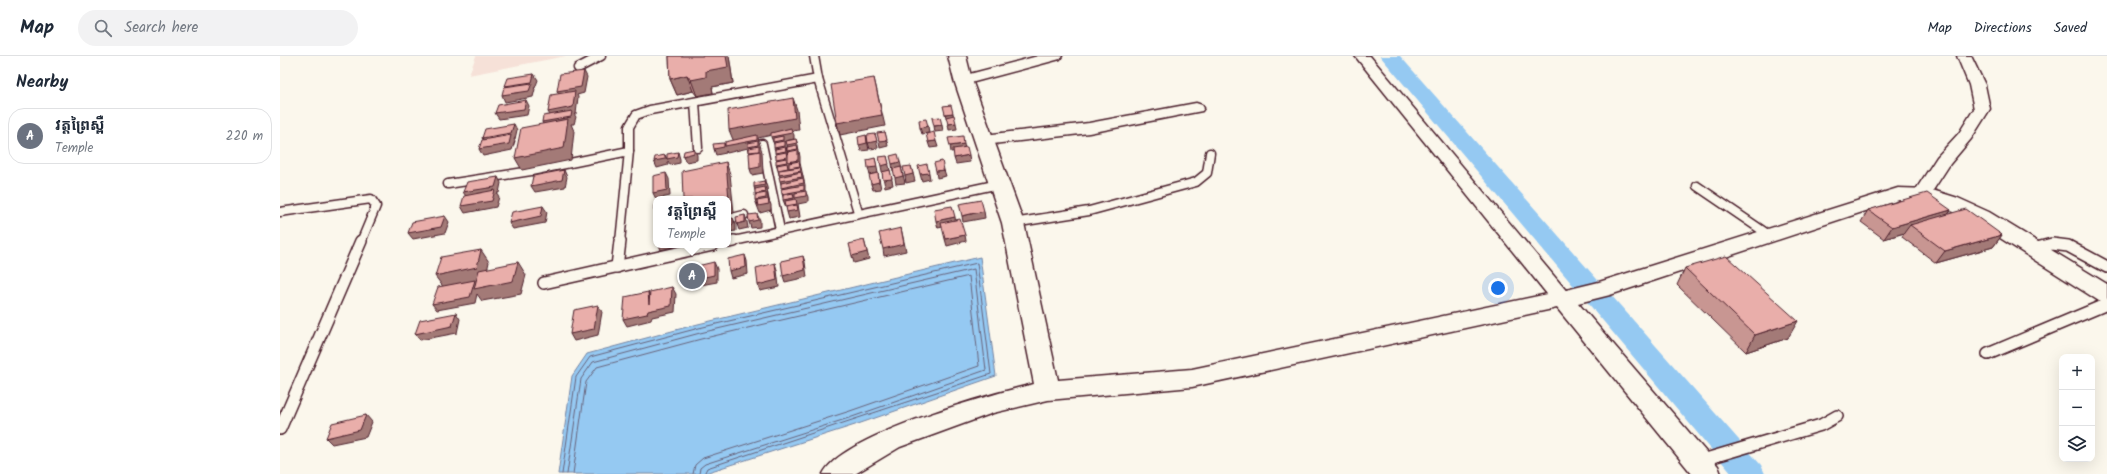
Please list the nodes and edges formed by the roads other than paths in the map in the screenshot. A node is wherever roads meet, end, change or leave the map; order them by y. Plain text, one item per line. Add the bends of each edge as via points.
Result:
1 (600, 56) edge
2 (814, 56) edge
3 (957, 56) edge
4 (1055, 56) edge
5 (1362, 56) edge
6 (1964, 56) edge
7 (578, 68) dead end
8 (818, 79) junction
9 (963, 80) junction
10 (696, 102) junction
11 (1196, 108) dead end
12 (984, 140) junction
13 (762, 144) dead end
14 (698, 148) dead end
15 (629, 151) junction
16 (1210, 153) dead end
17 (448, 184) dead end
18 (999, 184) junction
19 (1697, 186) dead end
20 (1922, 194) junction
21 (280, 212) edge
22 (858, 212) junction
23 (744, 215) edge
24 (731, 218) edge
25 (1013, 223) junction
26 (780, 230) junction
27 (1769, 235) junction
28 (731, 241) edge
29 (700, 248) edge
30 (2033, 249) junction
31 (617, 267) junction
32 (2107, 267) edge
33 (544, 283) dead end
34 (1583, 294) junction
35 (2107, 295) edge
36 (2107, 304) edge
37 (1988, 354) dead end
38 (1048, 390) junction
39 (1837, 416) dead end
40 (280, 429) edge
41 (1708, 464) edge
42 (836, 474) edge

1 - 7 lane
2 - 8 lane
3 - 9 street
4 - 9 street
5 - 34 street
6 - 20 street via 1977,85 1982,109
8 - 10 lane
8 - 22 lane
9 - 12 street
10 - 14 lane
10 - 15 lane via 636,115 629,127
11 - 12 street via 1089,128
12 - 18 street
13 - 26 lane
15 - 17 lane via 531,171
15 - 31 lane
16 - 25 lane via 1207,173 1196,182 1089,211
18 - 22 lane
18 - 25 street
19 - 27 lane
20 - 27 street via 1898,194
20 - 30 street via 1976,214
21 - 40 lane via 371,199 376,206
22 - 26 lane
23 - 24 lane
25 - 38 street
26 - 28 lane
27 - 34 street
29 - 31 lane
30 - 32 lane via 2052,244 2068,246
30 - 35 street
31 - 33 lane
34 - 38 street via 1192,378
34 - 41 street
36 - 37 lane
38 - 42 street via 990,404 891,440
39 - 41 lane via 1821,425 1744,449

